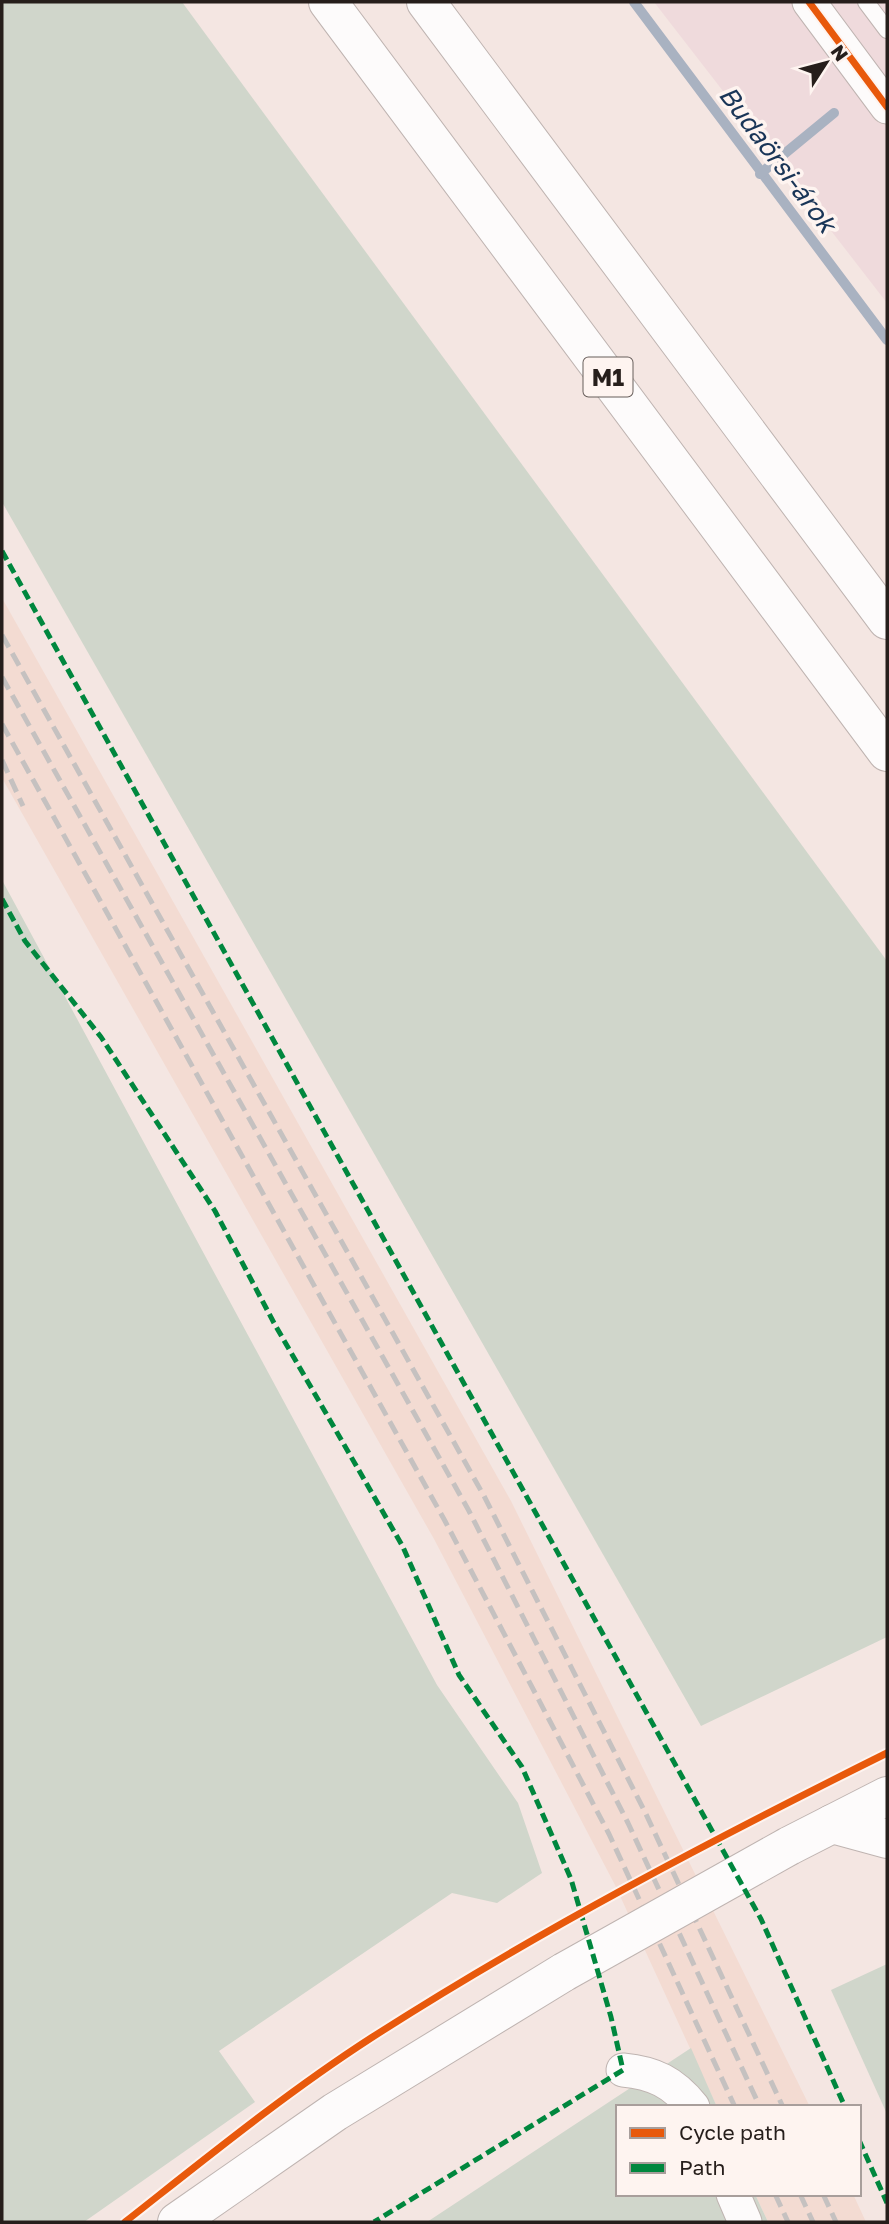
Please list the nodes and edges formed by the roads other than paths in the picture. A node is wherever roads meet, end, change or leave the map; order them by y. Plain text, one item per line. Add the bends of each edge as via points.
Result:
1 (328, 2) edge
2 (426, 2) edge
3 (808, 2) edge
4 (866, 2) edge
5 (887, 30) edge
6 (887, 107) edge
7 (887, 620) edge
8 (887, 752) edge
9 (887, 1796) edge
10 (831, 1824) junction
11 (887, 1839) edge
12 (623, 2070) dead end
13 (691, 2105) edge
14 (734, 2196) edge
15 (177, 2222) edge
16 (745, 2222) edge

1 - 8 main road, M1
2 - 7 main road
3 - 6 street
4 - 5 lane
9 - 10 main road
10 - 11 main road
10 - 15 main road, bridge via 564,1972 335,2112
12 - 13 street via 663,2079
14 - 16 street

